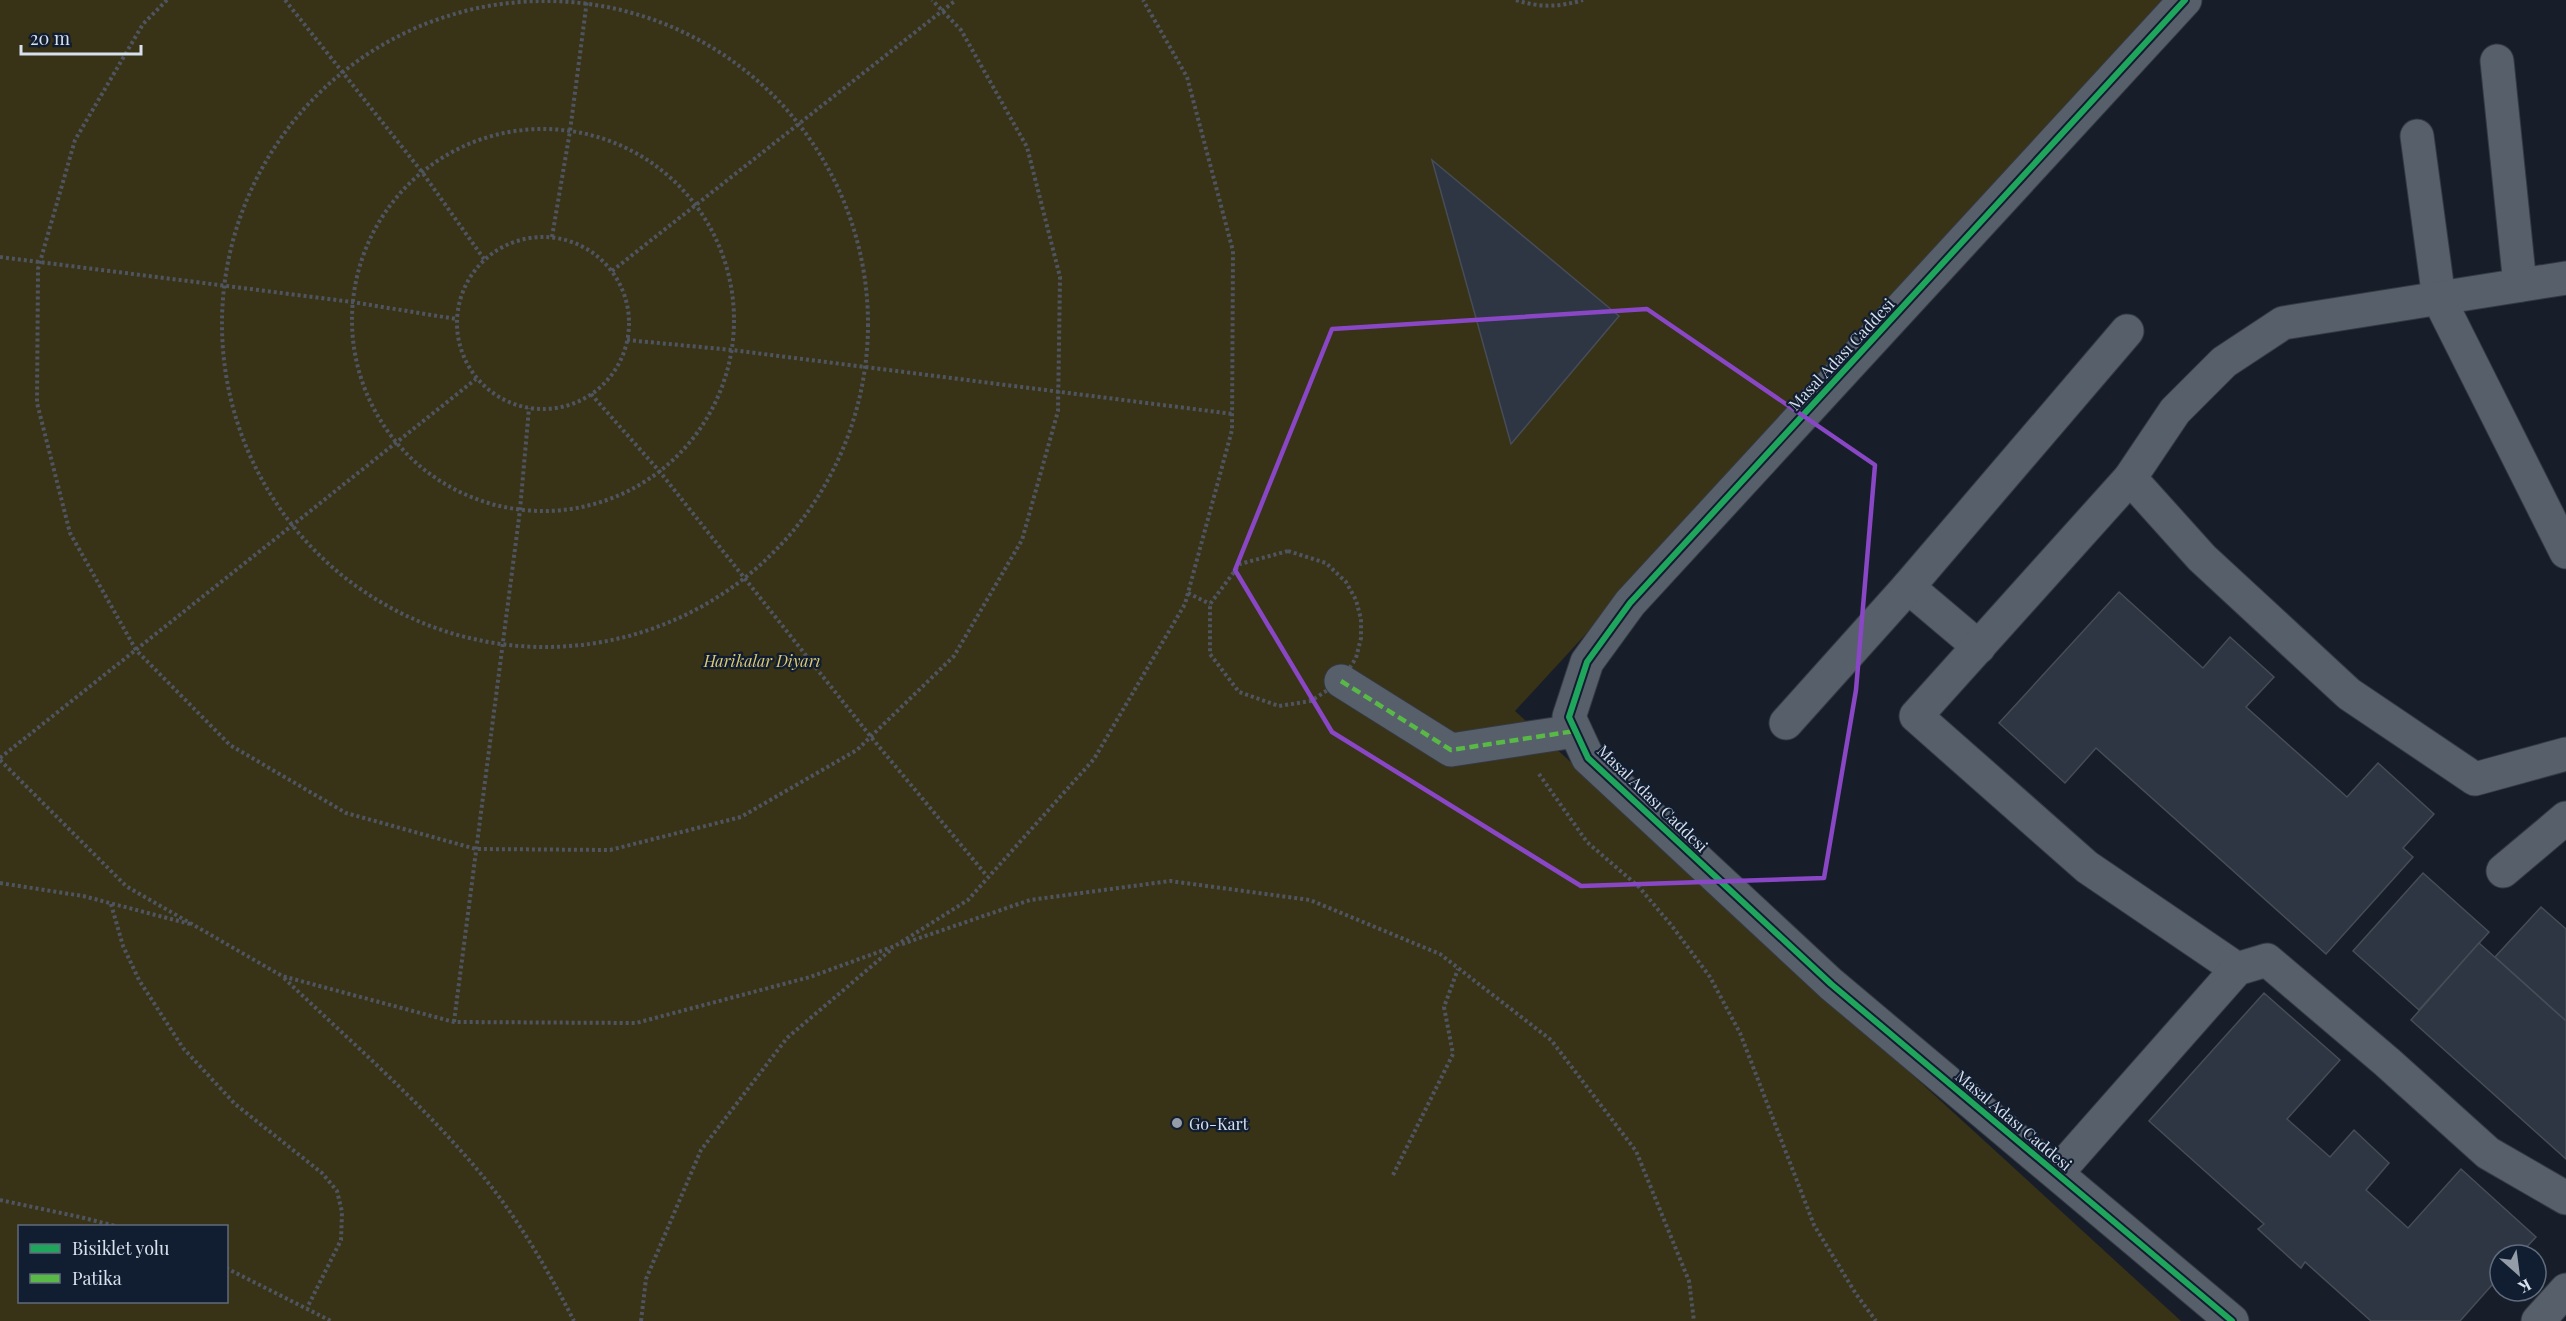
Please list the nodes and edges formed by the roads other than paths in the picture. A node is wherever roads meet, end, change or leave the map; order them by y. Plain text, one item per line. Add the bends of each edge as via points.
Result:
1 (2185, 0) edge
2 (2498, 61) dead end
3 (2417, 136) dead end
4 (2566, 278) edge
5 (2520, 285) junction
6 (2439, 299) junction
7 (2127, 331) dead end
8 (2130, 478) junction
9 (2566, 552) edge
10 (1908, 587) junction
11 (1979, 647) junction
12 (1341, 681) road end
13 (1786, 723) dead end
14 (1575, 731) junction
15 (2566, 753) edge
16 (2566, 818) edge
17 (2503, 871) dead end
18 (2236, 969) junction
19 (2057, 1173) junction
20 (2566, 1198) edge
21 (2566, 1290) edge
22 (2232, 1321) edge
23 (2538, 1321) edge

1 - 14 street, Masal Adası Caddesi via 1630,603 1587,662 1569,717
2 - 5 street
3 - 6 street
4 - 5 street
5 - 6 street
6 - 8 street via 2283,323 2224,362 2175,411
6 - 9 street
7 - 10 street
8 - 11 street
8 - 15 street via 2202,558 2349,694 2475,779
10 - 11 street
10 - 13 street
11 - 18 street via 1916,716 2087,867
12 - 14 street via 1451,750
14 - 19 street, Masal Adası Caddesi via 1588,758 1831,984
16 - 17 street
18 - 19 street
18 - 20 street via 2267,960 2488,1153
19 - 22 street, Masal Adası Caddesi
21 - 23 street

